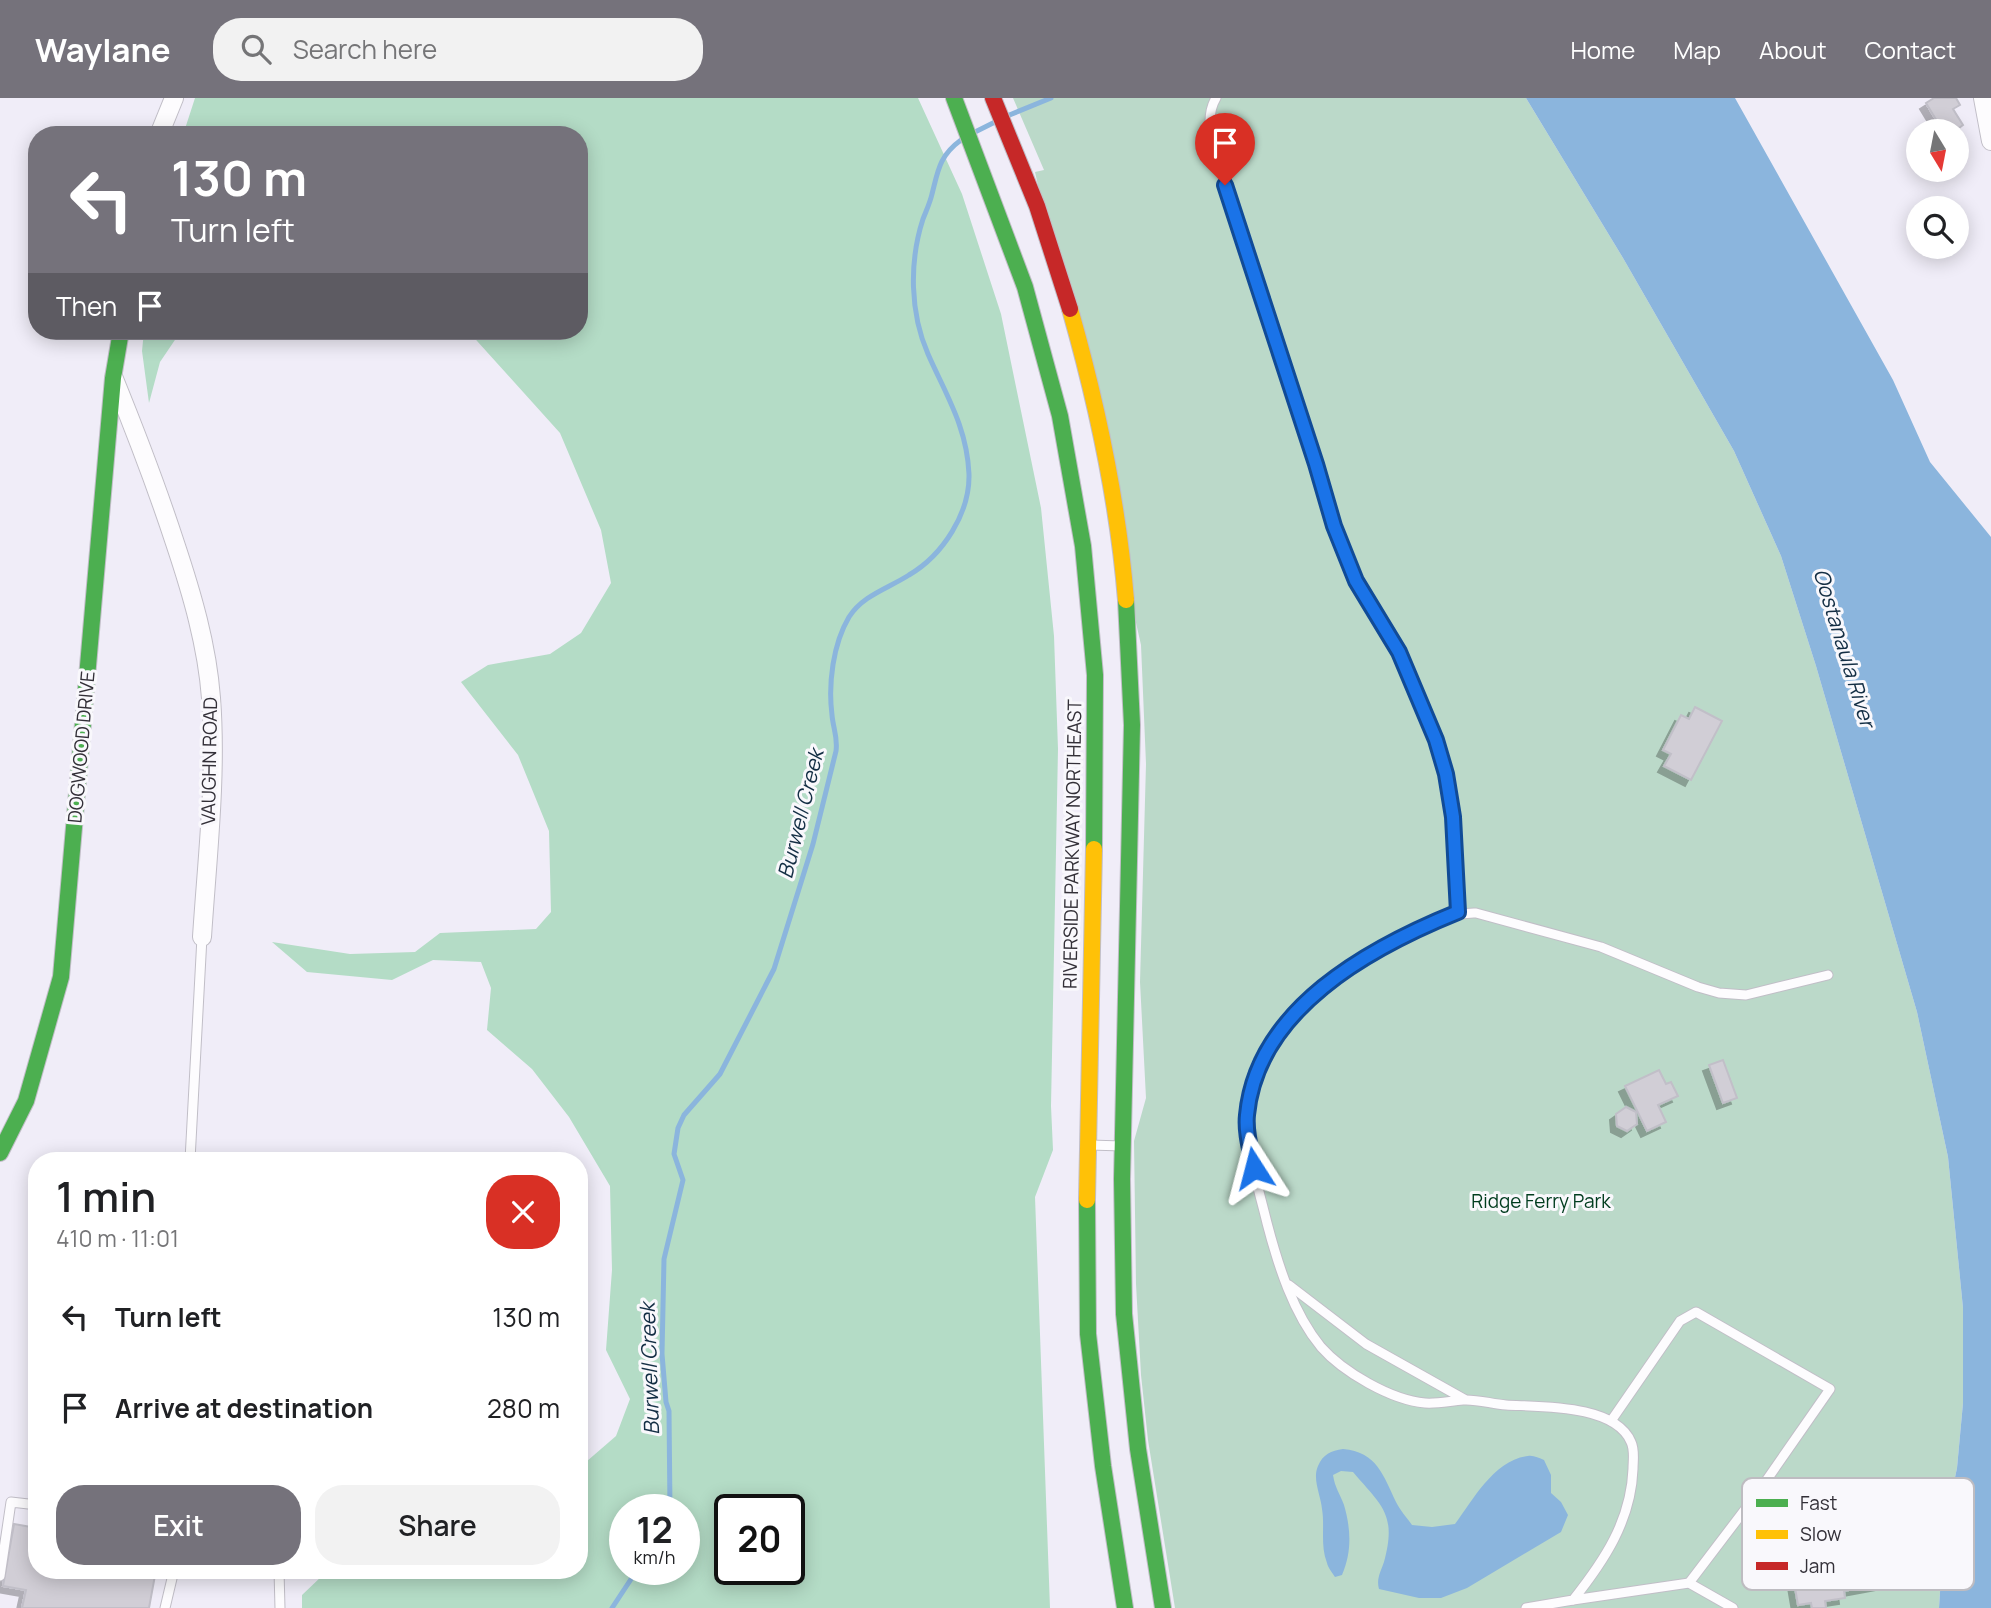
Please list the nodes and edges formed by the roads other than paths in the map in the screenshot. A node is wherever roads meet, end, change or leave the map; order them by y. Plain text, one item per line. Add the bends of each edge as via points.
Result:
1 (174, 98) edge
2 (954, 98) edge
3 (993, 98) edge
4 (1216, 98) edge
5 (1983, 98) edge
6 (163, 126) edge
7 (1991, 141) edge
8 (119, 340) edge
9 (113, 378) junction
10 (1458, 912) junction
11 (202, 937) joint
12 (1828, 975) dead end
13 (1087, 1145) junction
14 (1123, 1146) junction
15 (190, 1152) edge
16 (0, 1153) edge
17 (1287, 1284) junction
18 (1465, 1399) junction
19 (1611, 1421) junction
20 (1768, 1478) edge
21 (28, 1504) edge
22 (1742, 1513) edge
23 (0, 1576) edge
24 (172, 1579) edge
25 (279, 1579) edge
26 (1689, 1583) junction
27 (1573, 1600) junction
28 (165, 1608) edge
29 (280, 1608) edge
30 (1125, 1608) edge
31 (1163, 1608) edge
32 (1526, 1608) edge
33 (1733, 1608) edge

1 - 6 street
2 - 13 main road, RIVERSIDE PARKWAY NORTHEAST via 1025,286 1060,416 1081,533 1095,675 1096,775
3 - 14 main road via 1037,206 1076,332 1118,526 1130,656 1132,788
4 - 10 lane via 1209,122 1218,163 1334,526 1356,581 1399,652 1439,751 1453,817
5 - 7 street
8 - 9 main road, DOGWOOD DRIVE
9 - 11 street, VAUGHN ROAD via 165,513 206,650 213,744
9 - 16 main road, DOGWOOD DRIVE via 61,977 26,1101
10 - 12 lane via 1601,947 1719,993 1745,995
10 - 17 lane via 1348,970 1287,1021 1263,1056 1246,1118 1264,1210
11 - 15 lane, VAUGHN ROAD
13 - 14 lane
13 - 30 main road, RIVERSIDE PARKWAY NORTHEAST via 1088,1334
14 - 31 main road via 1126,1341
17 - 18 lane via 1366,1344
17 - 18 lane via 1321,1347 1343,1367 1400,1397 1424,1403
18 - 19 lane via 1584,1412
19 - 20 lane via 1680,1321 1696,1312 1830,1390
19 - 27 lane via 1624,1431 1633,1452 1627,1510 1613,1545
21 - 23 lane via 10,1502
22 - 26 lane
24 - 28 lane
25 - 29 lane
26 - 27 lane
26 - 33 lane
27 - 32 lane

